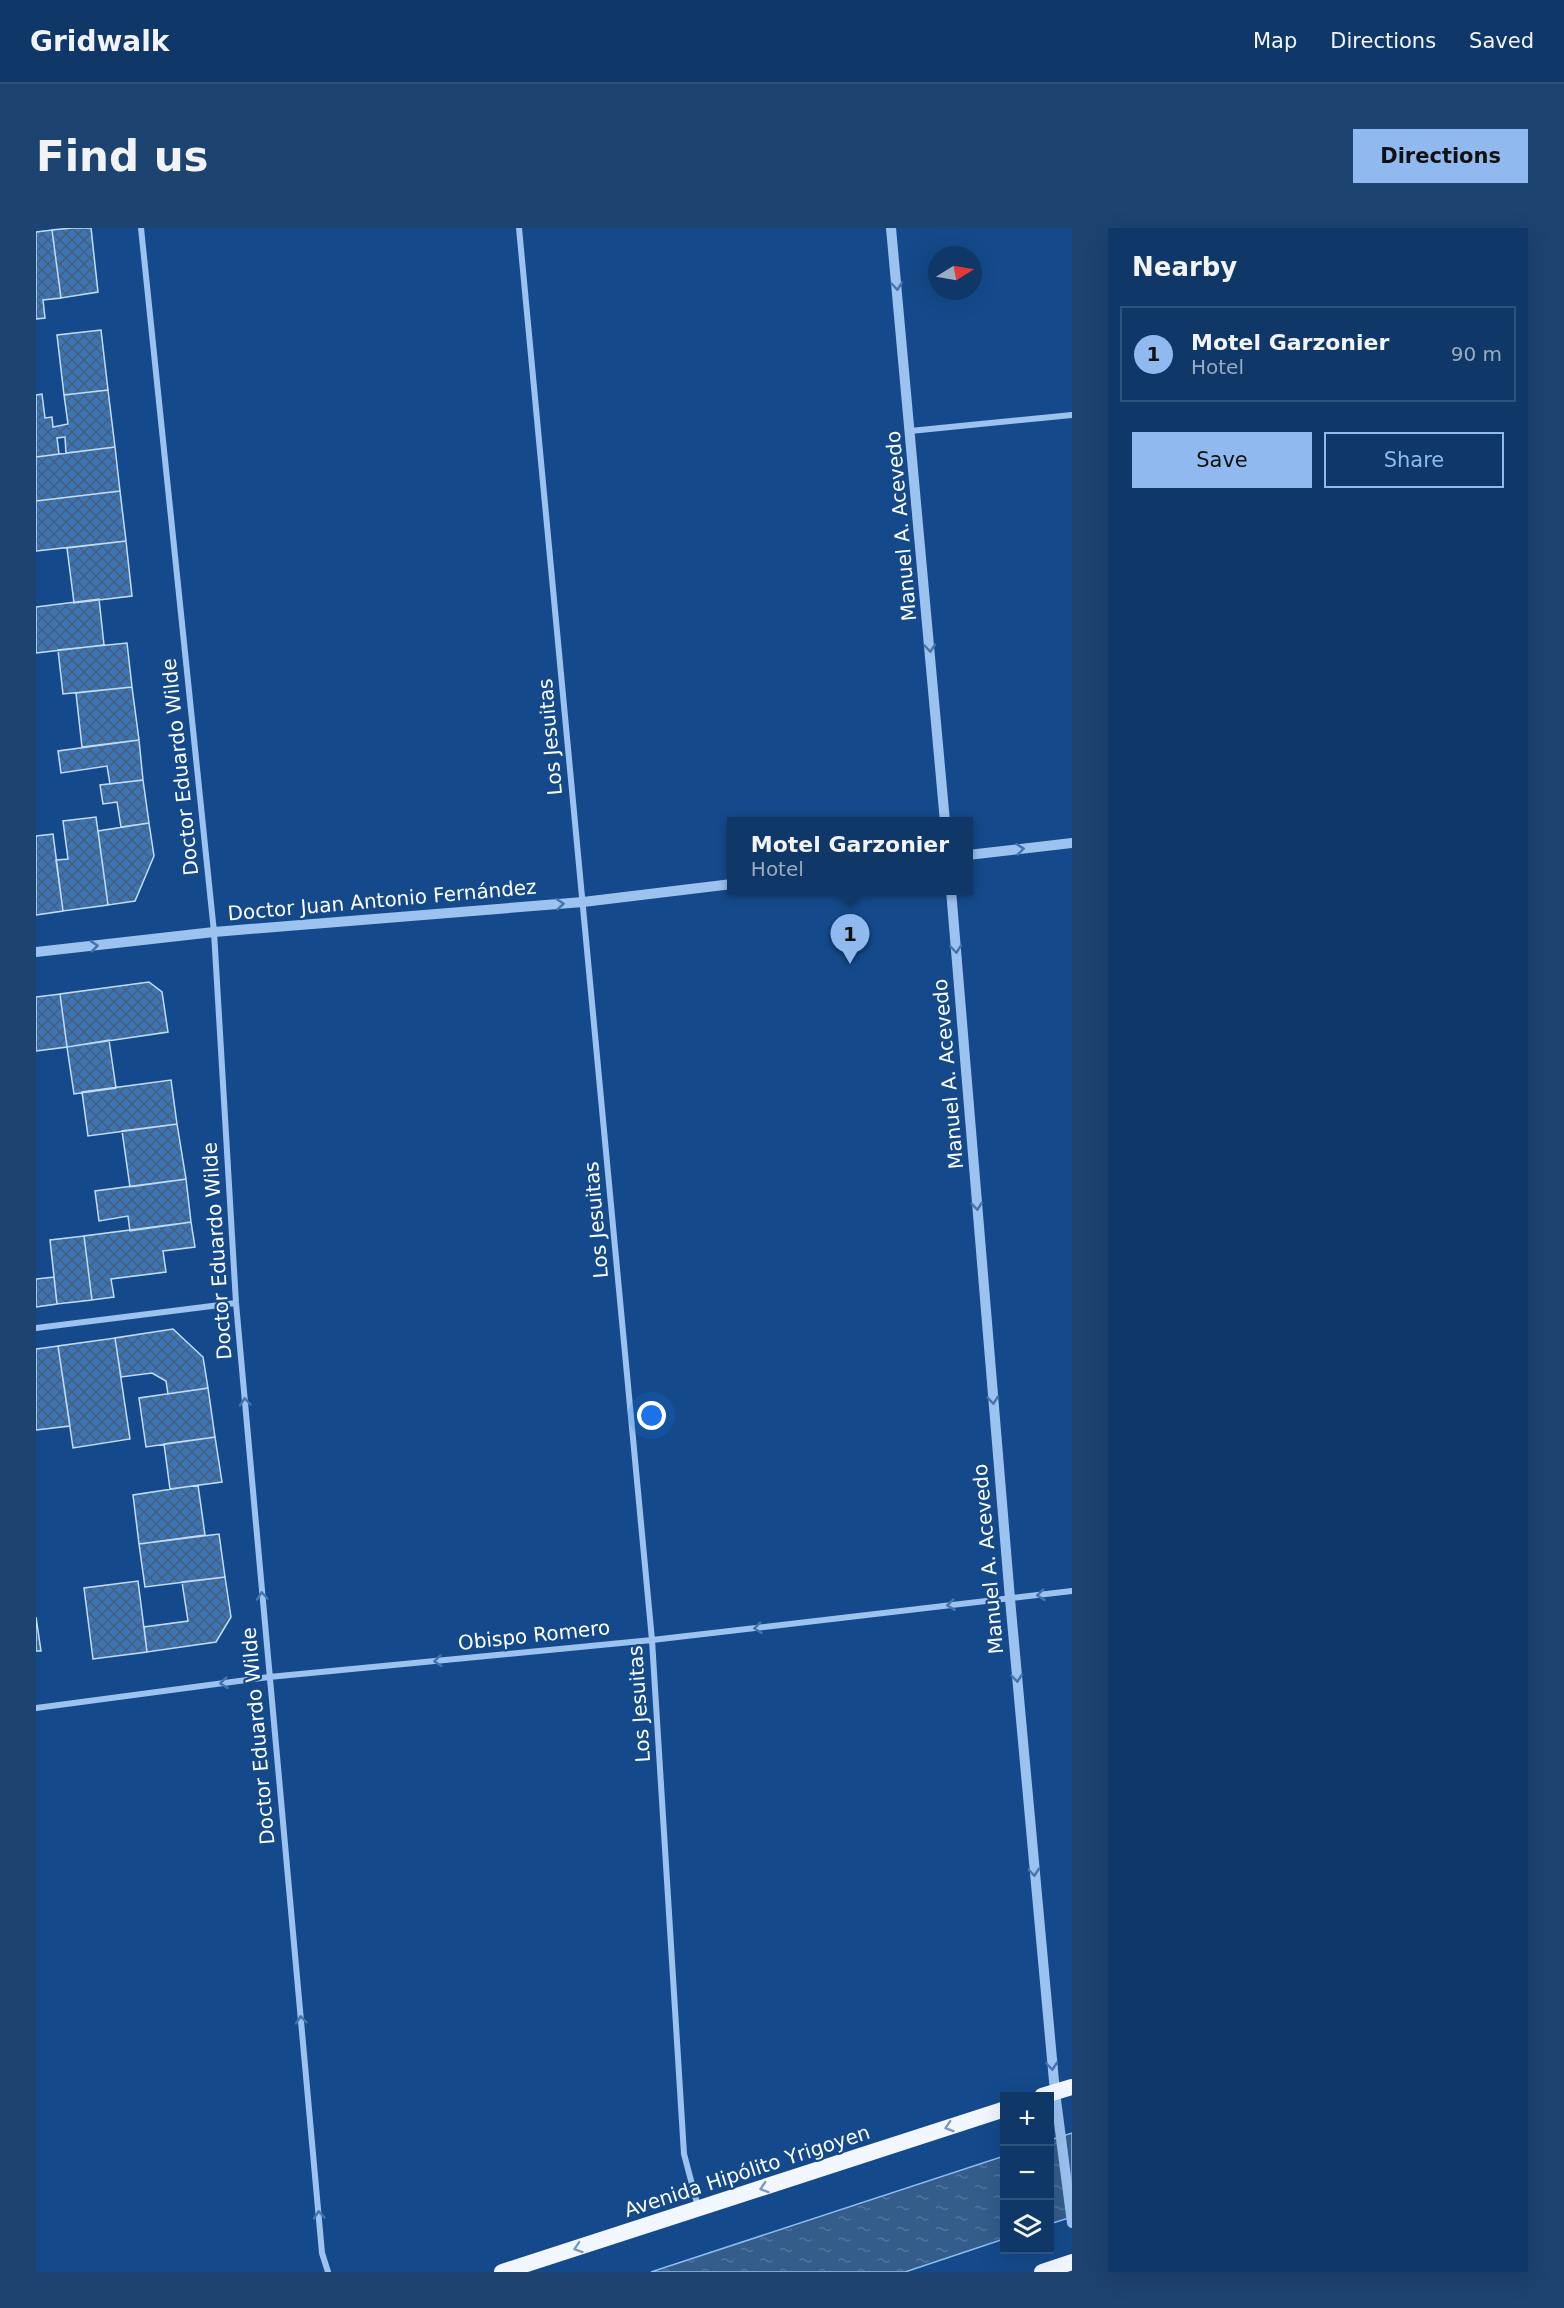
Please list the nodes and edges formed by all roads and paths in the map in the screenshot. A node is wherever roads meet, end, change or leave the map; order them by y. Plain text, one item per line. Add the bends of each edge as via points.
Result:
1 (141, 228) edge
2 (519, 228) edge
3 (891, 228) edge
4 (1072, 415) edge
5 (910, 431) junction
6 (945, 817) edge
7 (1072, 843) edge
8 (973, 855) edge
9 (727, 885) edge
10 (951, 895) edge
11 (583, 902) junction
12 (213, 932) junction
13 (36, 952) edge
14 (236, 1303) junction
15 (36, 1328) edge
16 (1072, 1591) edge
17 (1010, 1599) junction
18 (652, 1640) junction
19 (269, 1677) junction
20 (36, 1708) edge
21 (1072, 2087) edge
22 (1048, 2092) edge
23 (1054, 2093) edge
24 (1000, 2111) edge
25 (1054, 2127) edge
26 (699, 2209) junction
27 (1072, 2223) edge
28 (1072, 2262) edge
29 (328, 2272) edge
30 (502, 2272) edge
31 (1042, 2272) edge

1 - 12 street, Doctor Eduardo Wilde
2 - 11 street, Los Jesuitas
3 -> 5 street, Manuel A. Acevedo
4 - 5 street
5 -> 6 street, Manuel A. Acevedo
8 -> 7 street
9 - 11 street, Doctor Juan Antonio Fernández
10 -> 17 street, Manuel A. Acevedo
12 -> 11 street, Doctor Juan Antonio Fernández
11 - 18 street, Los Jesuitas
13 -> 12 street, Doctor Juan Antonio Fernández
12 - 14 street, Doctor Eduardo Wilde
14 - 15 street
19 -> 14 street, Doctor Eduardo Wilde
16 -> 17 street, Obispo Romero
17 -> 18 street, Obispo Romero
17 -> 22 street, Manuel A. Acevedo
18 -> 19 street, Obispo Romero
18 - 26 street, Los Jesuitas via 684,2154
19 -> 20 street, Obispo Romero
29 -> 19 street, Doctor Eduardo Wilde via 321,2241
21 - 23 highway
24 -> 26 highway, Avenida Hipólito Yrigoyen
25 - 27 street, Manuel A. Acevedo
26 -> 30 highway, Avenida Hipólito Yrigoyen
28 - 31 highway

